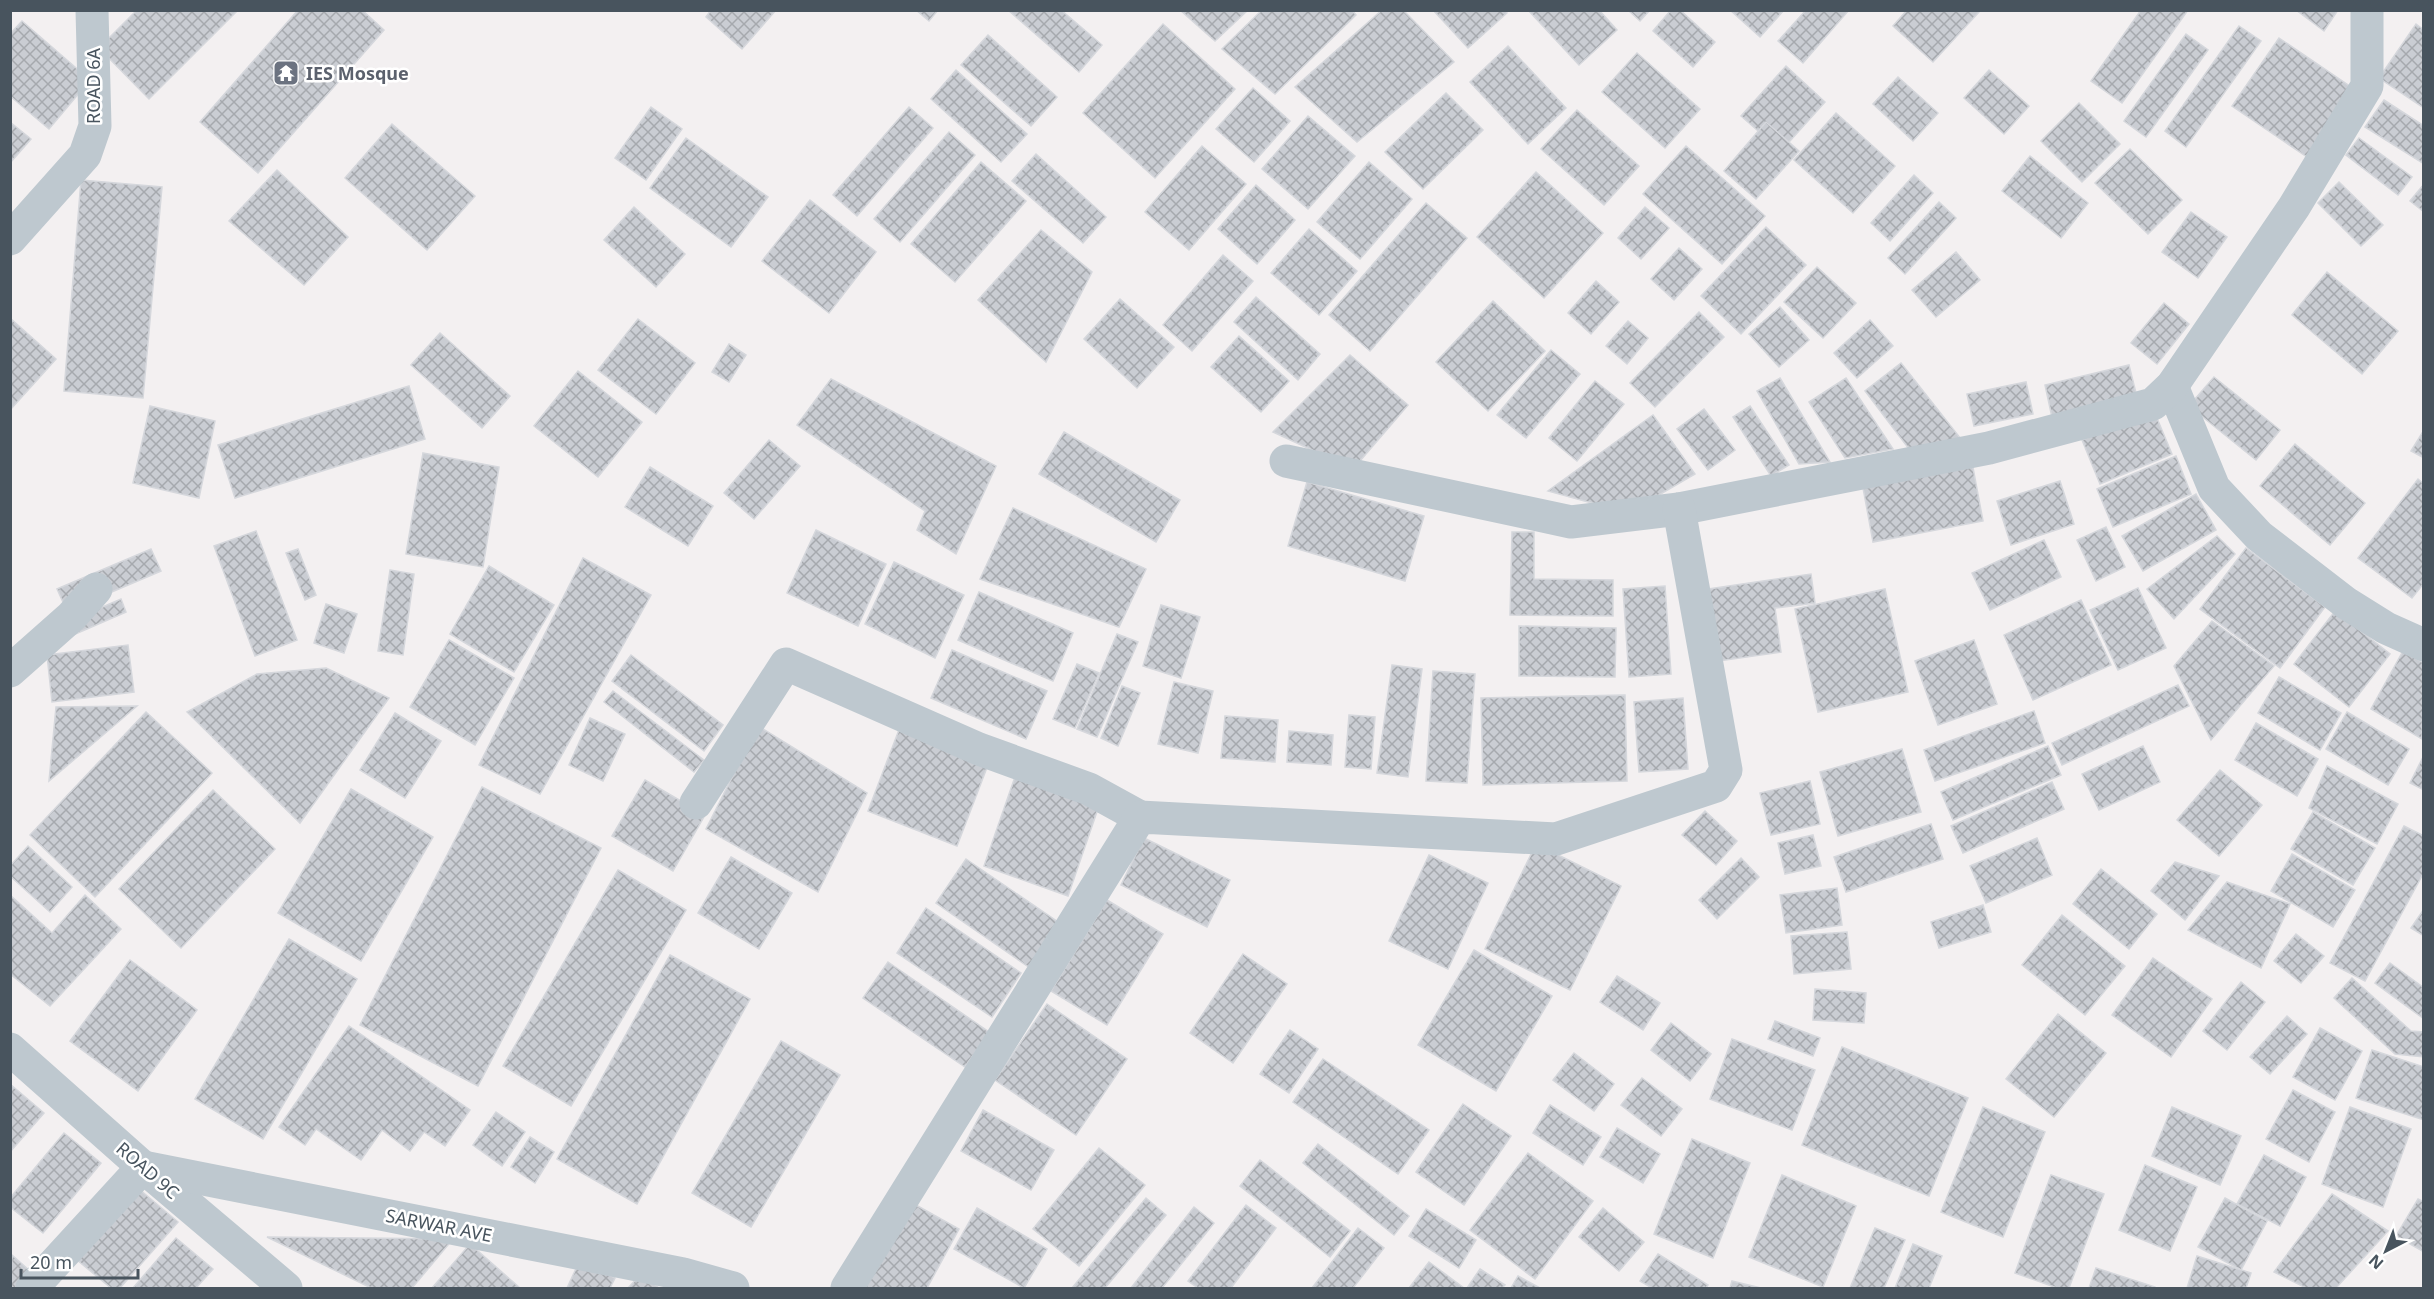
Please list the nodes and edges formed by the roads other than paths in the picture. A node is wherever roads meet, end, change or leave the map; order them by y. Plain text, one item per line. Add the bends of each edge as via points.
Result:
1 (92, 10) edge
2 (2367, 10) edge
3 (10, 239) edge
4 (2172, 386) junction
5 (1286, 461) dead end
6 (1679, 509) junction
7 (96, 589) dead end
8 (2424, 645) edge
9 (10, 671) edge
10 (696, 802) dead end
11 (1140, 817) junction
12 (10, 1049) edge
13 (143, 1167) junction
14 (692, 1281) edge
15 (32, 1288) edge
16 (286, 1288) edge
17 (733, 1288) edge
18 (847, 1288) edge

1 - 3 street, ROAD 6A via 95,126 85,155
2 - 4 street via 2367,86 2294,207
4 - 6 street via 2153,404 1989,448
4 - 8 street via 2214,488 2259,536 2346,603 2386,628
5 - 6 street via 1571,522
6 - 11 street via 1726,770 1716,786 1556,839
7 - 9 street
10 - 11 street via 786,664 979,749 1089,789
11 - 18 street
12 - 13 street, ROAD 9C
13 - 14 street, SARWAR AVE
13 - 15 street
13 - 16 street, ROAD 9C
14 - 17 street, SARWAR AVE

